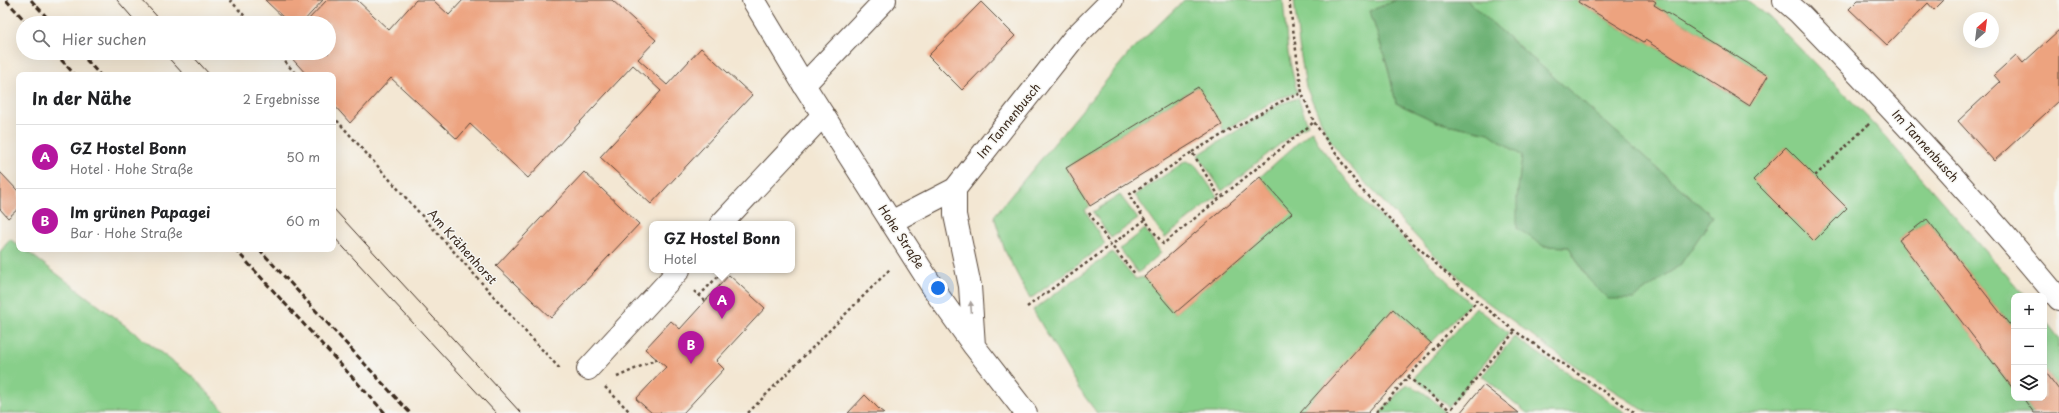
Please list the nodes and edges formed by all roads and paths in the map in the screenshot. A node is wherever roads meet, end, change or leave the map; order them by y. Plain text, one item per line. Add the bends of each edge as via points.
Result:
1 (230, 0) edge
2 (753, 0) edge
3 (885, 0) edge
4 (1112, 0) edge
5 (1289, 0) edge
6 (1784, 0) edge
7 (244, 16) edge
8 (283, 60) edge
9 (294, 72) edge
10 (804, 85) junction
11 (1302, 93) junction
12 (1889, 105) junction
13 (823, 115) junction
14 (336, 119) edge
15 (1314, 122) junction
16 (1192, 152) junction
17 (1815, 176) dead end
18 (955, 189) junction
19 (1219, 196) junction
20 (1089, 213) dead end
21 (1145, 220) junction
22 (725, 221) edge
23 (891, 222) junction
24 (1111, 245) junction
25 (895, 264) dead end
26 (677, 273) edge
27 (721, 273) edge
28 (1136, 275) dead end
29 (699, 296) dead end
30 (2059, 299) edge
31 (1477, 301) junction
32 (1027, 307) dead end
33 (1514, 331) junction
34 (974, 346) junction
35 (658, 359) dead end
36 (595, 377) junction
37 (1408, 377) junction
38 (616, 378) dead end
39 (1450, 410) junction
40 (631, 413) edge
41 (748, 413) edge
42 (1026, 413) edge
43 (1376, 413) edge
44 (1448, 413) edge
45 (1635, 413) edge

1 - 7 path
2 - 10 street, Hohe Straße
3 - 10 street
4 - 18 street, Im Tannenbusch via 1074,38
5 - 11 path
6 - 12 street, Im Tannenbusch
8 - 9 path
10 - 13 street, Hohe Straße
11 - 15 path
11 - 16 path via 1280,102
12 - 17 path
12 - 30 street, Im Tannenbusch
13 - 22 street
13 - 23 street, Hohe Straße
14 - 36 path, Am Krähenhorst via 562,370
15 - 19 path
15 - 31 path via 1359,187 1412,242
16 - 19 path
16 - 21 path via 1129,195
18 - 23 street, Im Tannenbusch
34 -> 18 street via 970,286 955,215
19 - 21 path via 1162,244
20 - 24 path
21 - 24 path
23 - 34 street, Hohe Straße
24 - 28 path
24 - 32 path
25 - 41 path
26 - 36 street
27 - 29 path
31 - 33 path
31 - 37 path
33 - 39 path
33 - 45 path
34 - 42 street, Hohe Straße
35 - 38 path
36 - 40 path
37 - 39 path
37 - 43 path
39 - 44 path

